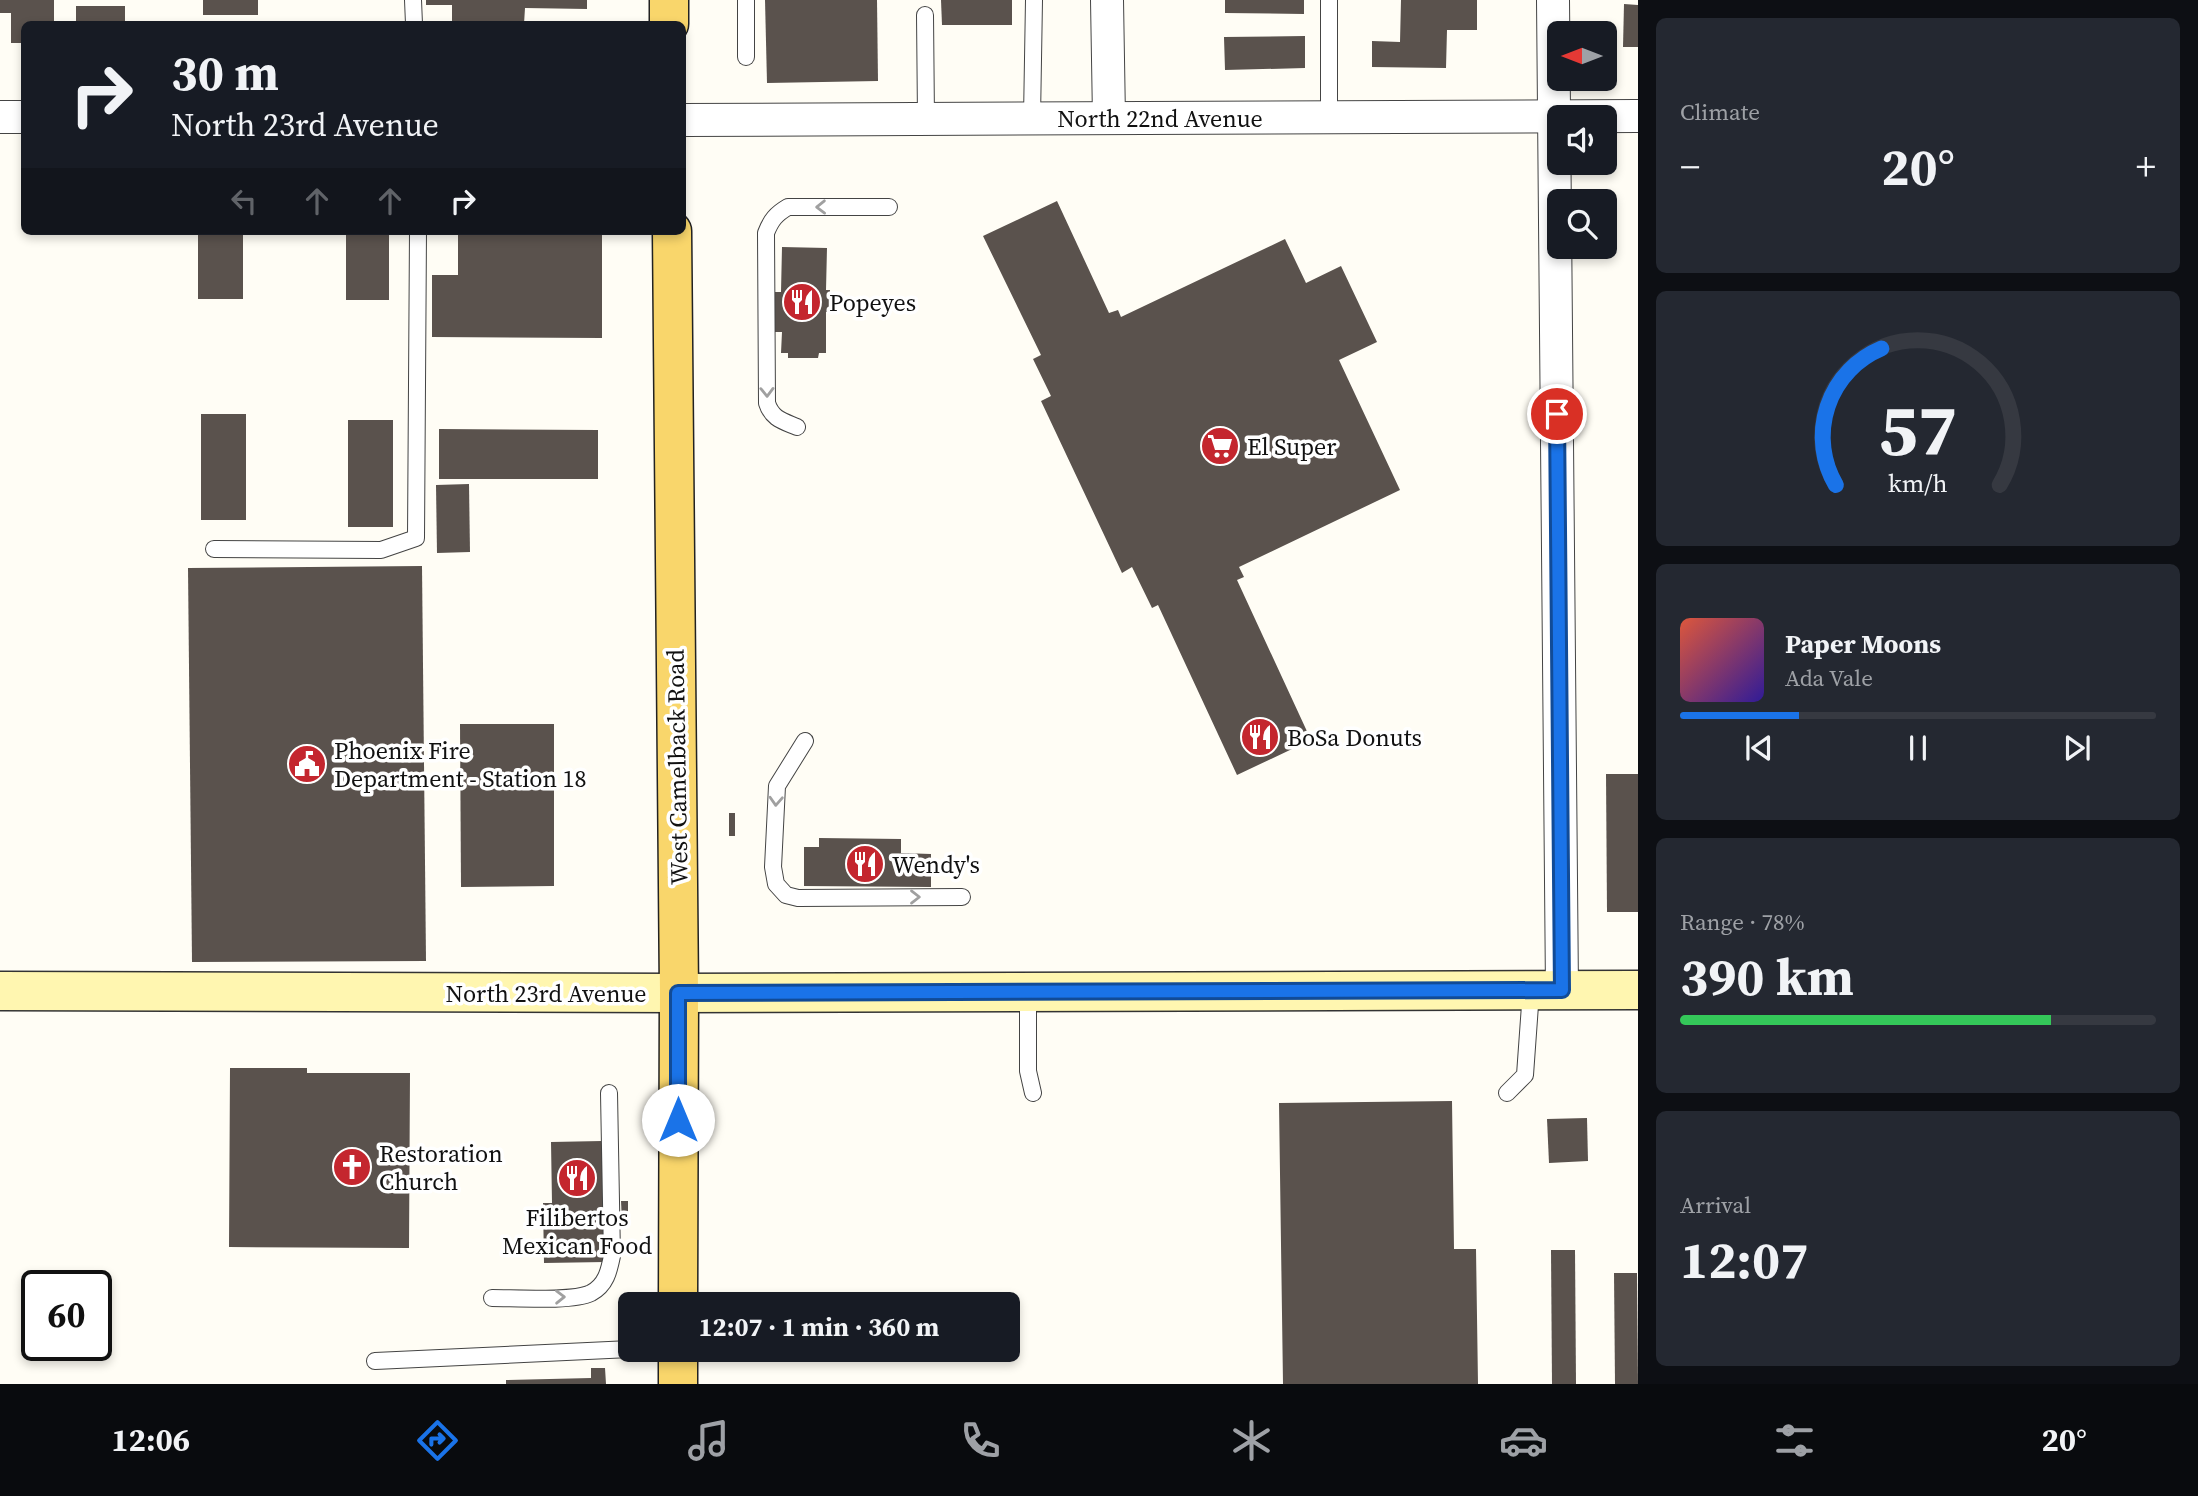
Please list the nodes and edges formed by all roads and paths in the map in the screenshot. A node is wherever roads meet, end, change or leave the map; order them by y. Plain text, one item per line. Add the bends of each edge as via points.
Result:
1 (413, 0) edge
2 (669, 0) edge
3 (746, 0) edge
4 (1034, 0) edge
5 (1107, 0) edge
6 (1329, 0) edge
7 (1553, 0) edge
8 (925, 15) dead end
9 (414, 21) edge
10 (669, 21) edge
11 (746, 57) dead end
12 (1554, 105) edge
13 (1547, 116) edge
14 (1617, 116) edge
15 (1638, 116) edge
16 (0, 117) edge
17 (21, 117) edge
18 (1329, 117) junction
19 (1032, 118) junction
20 (1109, 118) junction
21 (926, 119) junction
22 (686, 120) edge
23 (1554, 175) edge
24 (889, 206) dead end
25 (418, 235) edge
26 (672, 235) edge
27 (797, 426) dead end
28 (214, 549) dead end
29 (805, 741) dead end
30 (962, 897) dead end
31 (1547, 990) junction
32 (1638, 990) edge
33 (0, 991) edge
34 (1028, 991) junction
35 (678, 993) junction
36 (609, 1093) dead end
37 (1033, 1093) dead end
38 (1507, 1093) dead end
39 (677, 1292) edge
40 (492, 1298) dead end
41 (618, 1350) edge
42 (375, 1361) dead end
43 (678, 1362) edge
44 (678, 1384) edge

1 - 9 lane
2 - 10 main road
3 - 11 lane
4 - 19 lane
5 - 20 street
6 - 18 lane
7 - 12 street
8 - 21 lane
13 - 18 street, North 22nd Avenue
14 - 15 street, North 22nd Avenue
16 - 17 street
18 - 20 street, North 22nd Avenue
19 - 20 street, North 22nd Avenue
19 - 21 street, North 22nd Avenue
21 - 22 street, North 22nd Avenue
23 - 31 street
24 -> 27 lane via 788,207 770,223 766,233 767,403 777,419
25 - 28 lane via 416,538 382,550
26 - 35 main road, West Camelback Road
29 -> 30 lane via 777,786 773,867 776,884 786,895
31 - 32 street, North 23rd Avenue
31 - 34 street, North 23rd Avenue
31 - 38 lane via 1525,1076
33 - 35 street, North 23rd Avenue
34 - 35 street, North 23rd Avenue
34 - 37 lane via 1028,1071
35 - 39 main road, West Camelback Road
40 -> 36 lane via 578,1297 603,1283 612,1256
41 - 42 lane
43 - 44 main road

